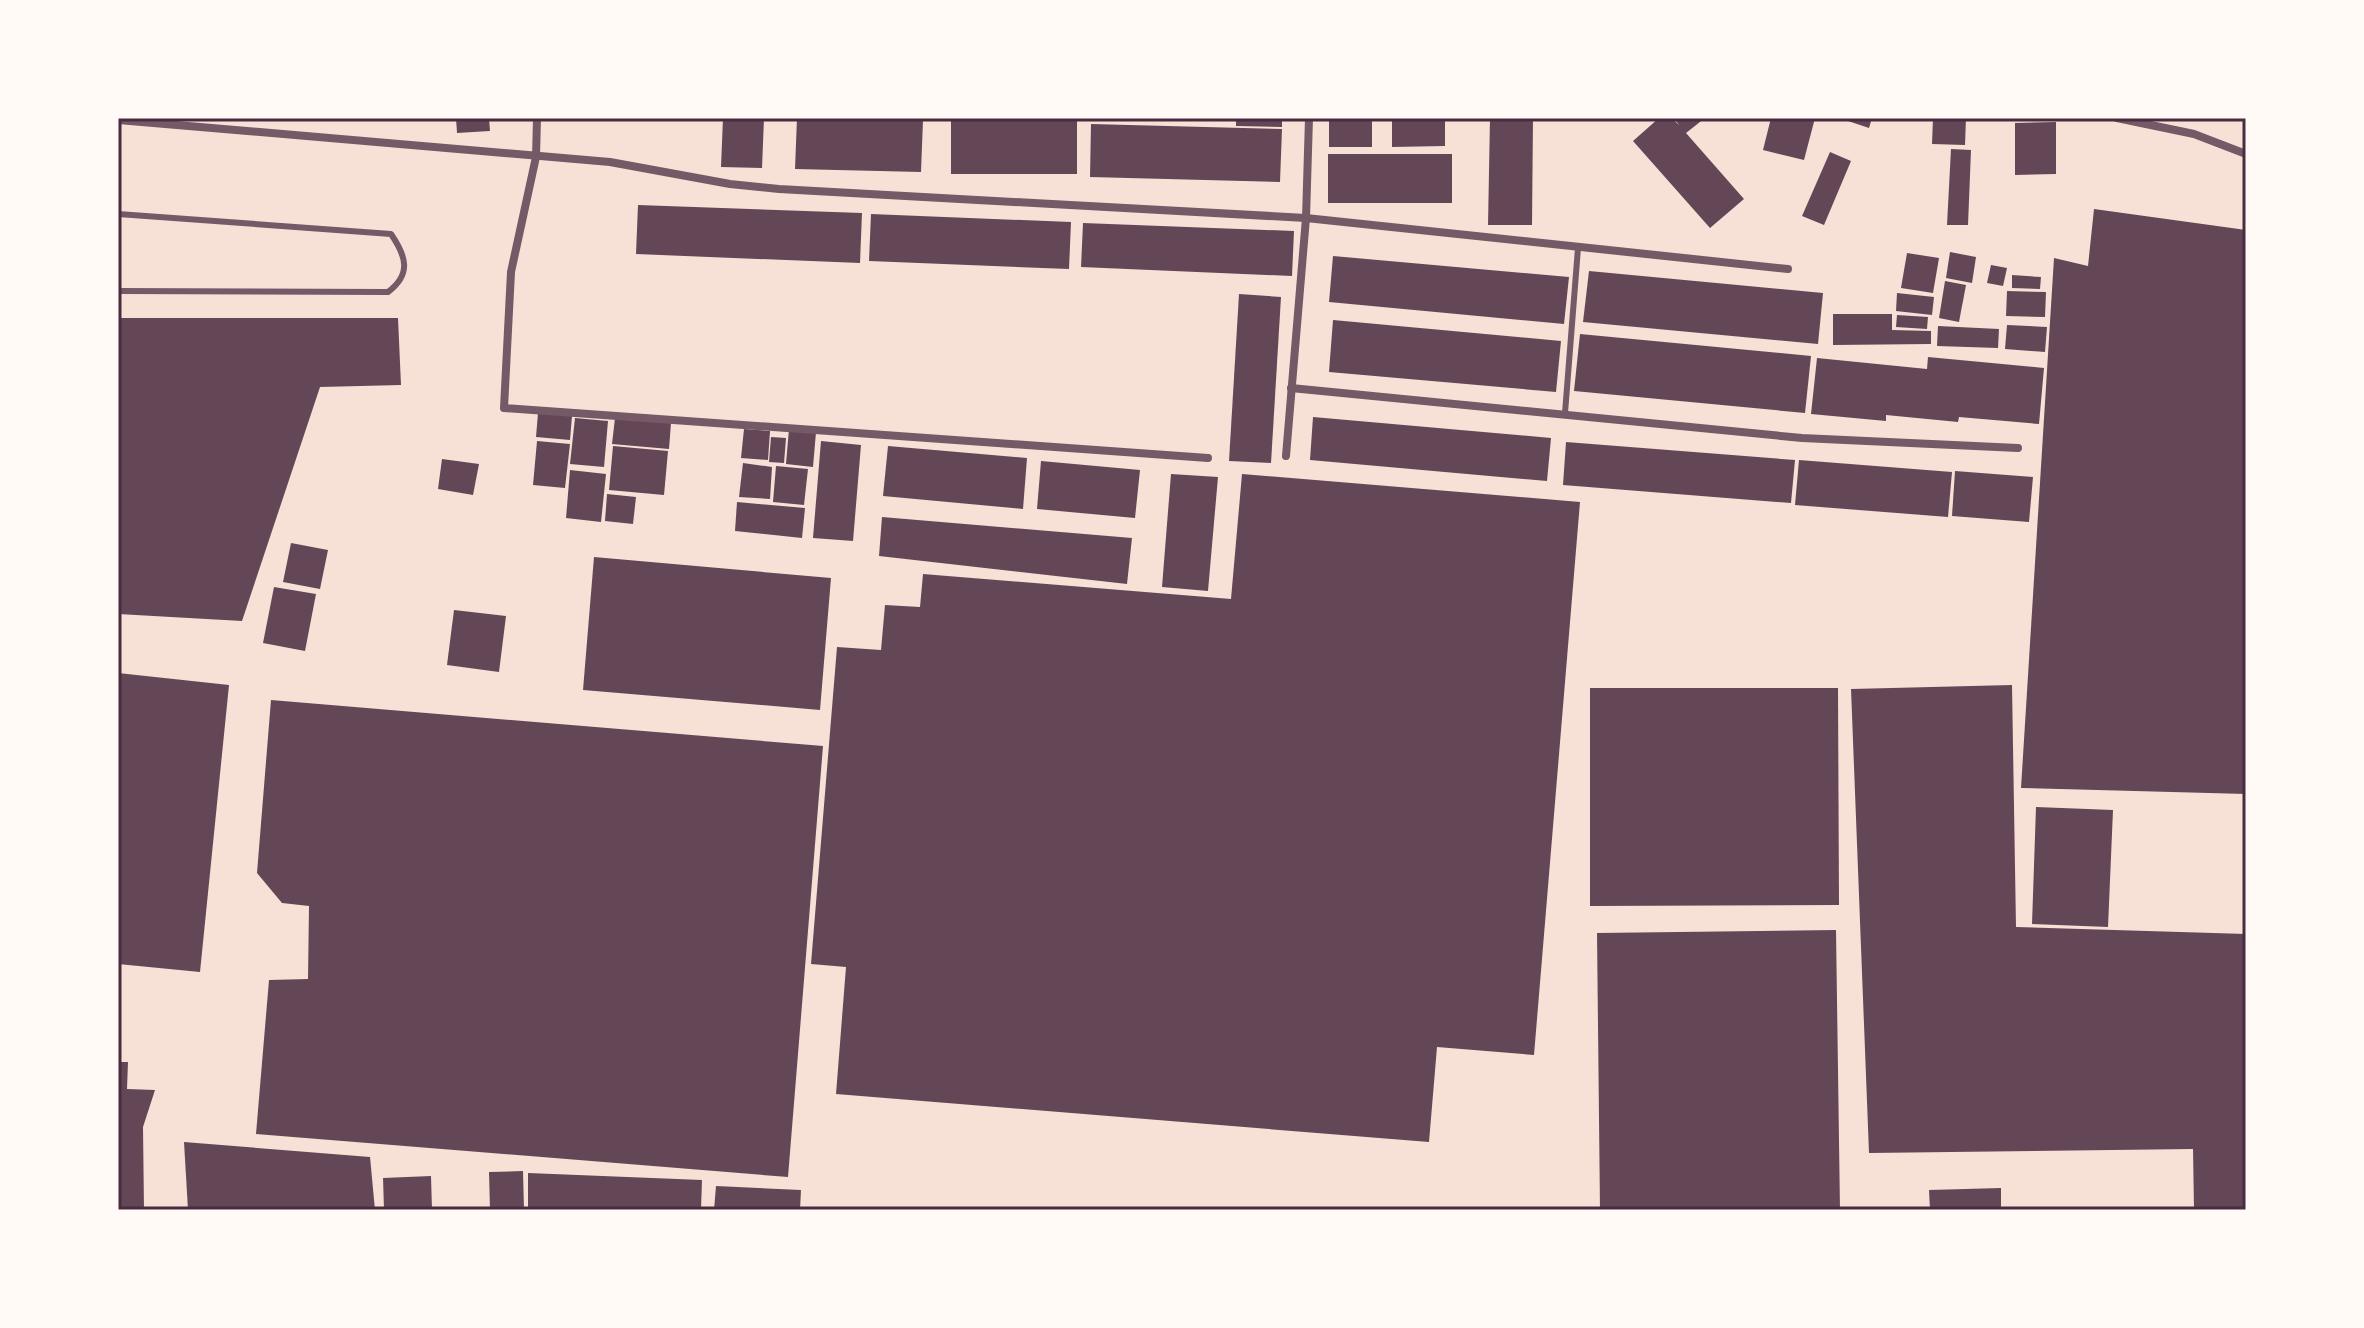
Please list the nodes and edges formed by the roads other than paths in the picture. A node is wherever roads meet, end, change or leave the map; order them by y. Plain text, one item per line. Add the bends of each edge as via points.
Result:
1 (537, 118) edge
2 (1309, 118) edge
3 (2117, 118) edge
4 (118, 120) edge
5 (2246, 154) edge
6 (536, 157) junction
7 (118, 214) edge
8 (1306, 218) junction
9 (1578, 248) junction
10 (1788, 269) dead end
11 (118, 291) edge
12 (1291, 388) junction
13 (1565, 413) junction
14 (2018, 448) dead end
15 (1286, 456) dead end
16 (1208, 458) dead end

1 - 6 street
2 - 8 street
3 - 5 street via 2194,134
4 - 6 street
6 - 8 street via 610,162 779,189
6 - 16 street via 511,272 504,408
7 - 11 lane via 391,234 403,251 406,269 402,282 388,292
8 - 9 street
8 - 12 street
9 - 10 street
9 - 13 lane
12 - 13 street
12 - 15 street
13 - 14 street via 1802,438

